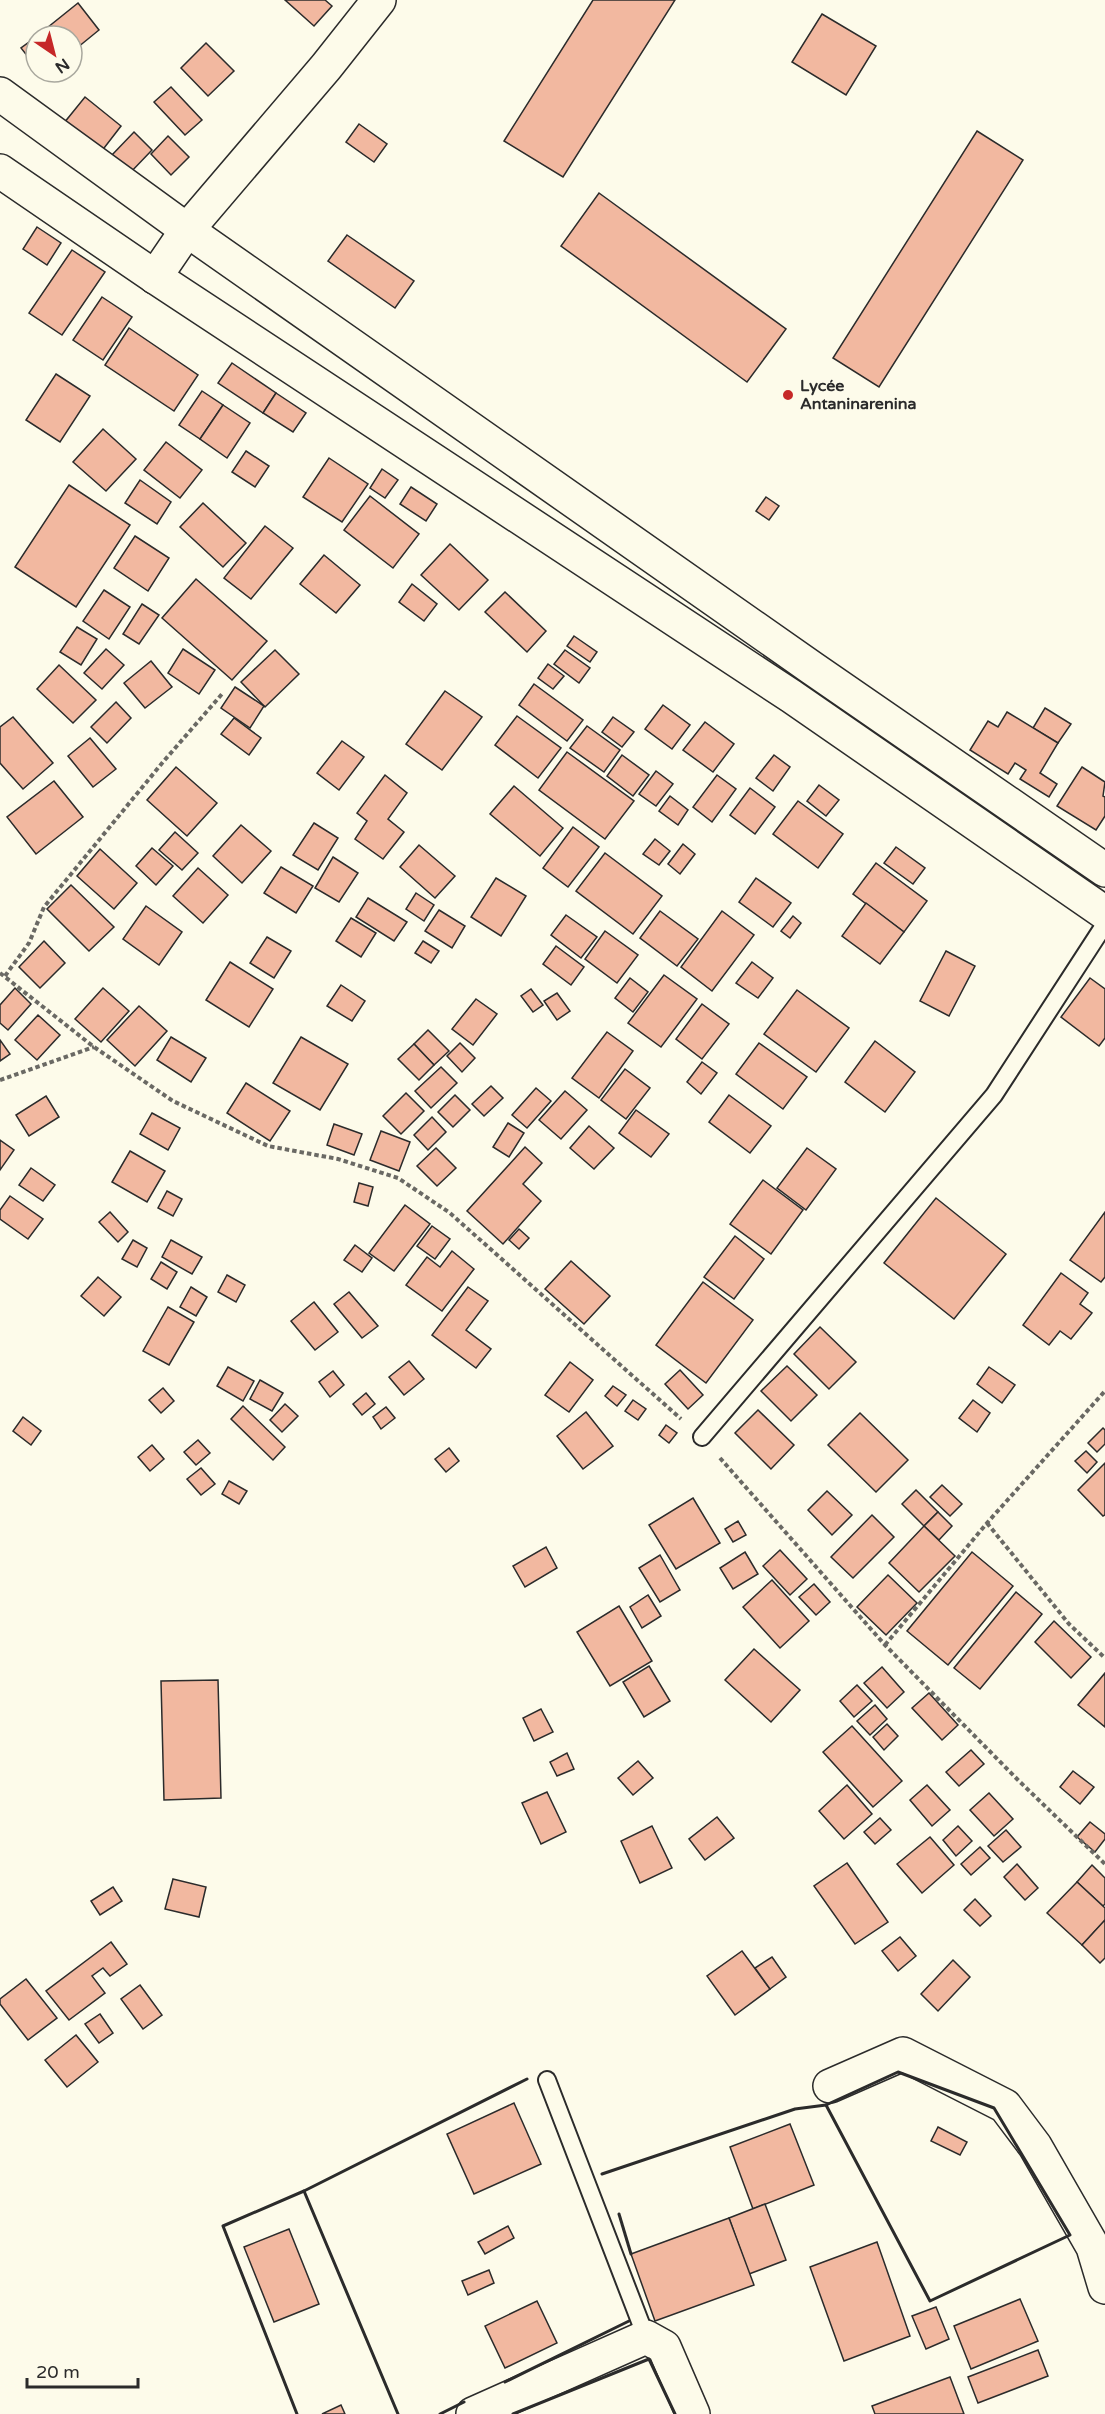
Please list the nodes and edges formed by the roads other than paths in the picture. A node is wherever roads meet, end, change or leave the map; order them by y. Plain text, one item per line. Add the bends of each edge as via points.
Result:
1 (379, 0) edge
2 (0, 94) edge
3 (0, 171) edge
4 (187, 230) junction
5 (155, 277) junction
6 (812, 669) junction
7 (791, 696) junction
8 (1105, 870) edge
9 (1105, 913) edge
10 (1105, 924) edge
11 (702, 1437) road end
12 (547, 2080) dead end
13 (830, 2086) dead end
14 (1105, 2287) edge
15 (646, 2337) junction
16 (473, 2414) edge
17 (693, 2414) edge

1 - 4 street
2 - 4 street
3 - 5 street
4 - 5 street
4 - 6 street
5 - 7 street
6 - 7 street
6 - 8 street
7 - 9 street
10 - 11 lane via 994,1095
12 - 15 lane
13 - 14 street via 903,2054 1005,2106 1035,2146 1093,2247
15 - 16 street
15 - 17 street via 664,2347

